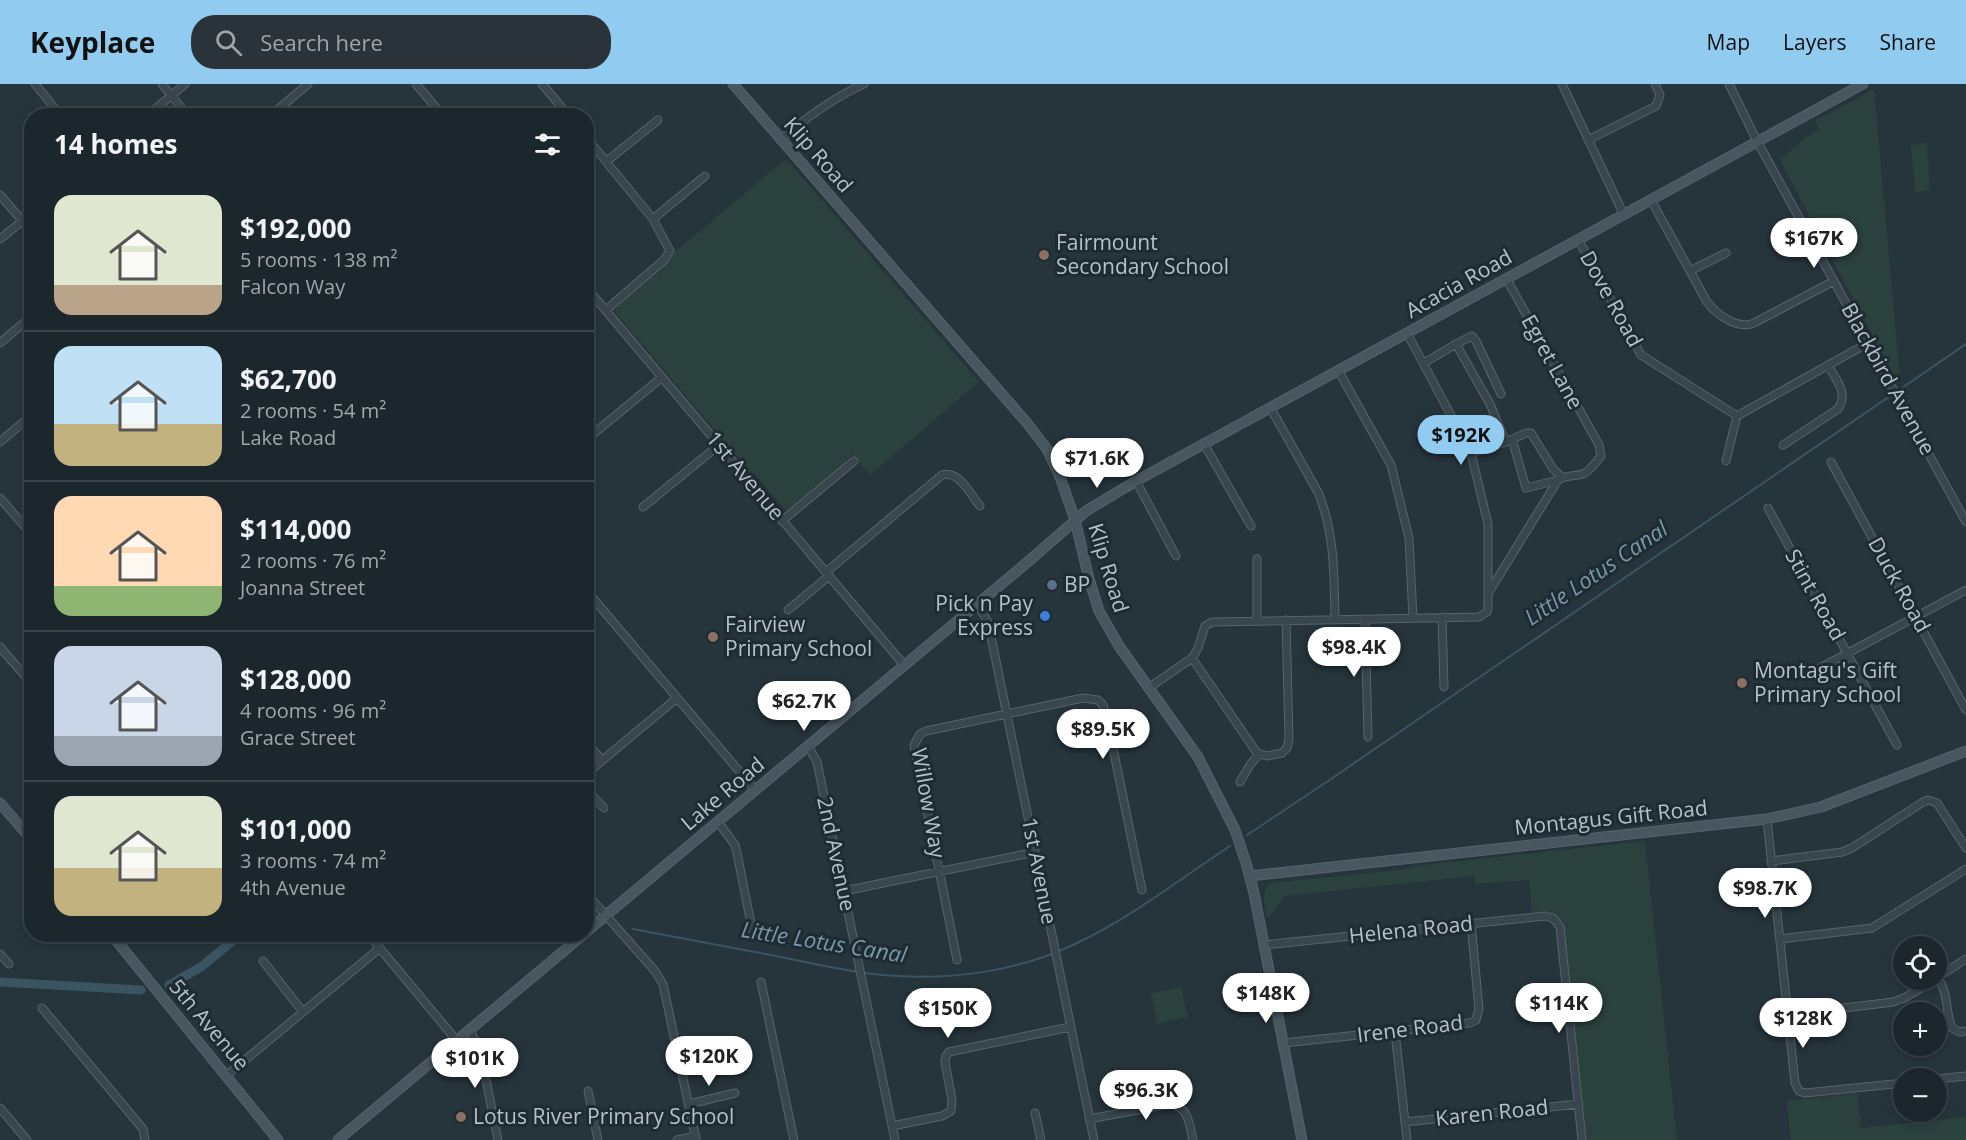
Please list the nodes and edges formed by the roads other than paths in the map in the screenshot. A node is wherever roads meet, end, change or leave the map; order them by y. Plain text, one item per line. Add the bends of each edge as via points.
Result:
1 (35, 84) edge
2 (162, 84) edge
3 (185, 84) edge
4 (308, 84) edge
5 (542, 84) edge
6 (733, 84) edge
7 (839, 84) edge
8 (864, 84) edge
9 (1562, 84) edge
10 (1655, 84) edge
11 (1729, 84) edge
12 (1863, 84) edge
13 (421, 86) edge
14 (846, 92) junction
15 (171, 96) junction
16 (54, 108) edge
17 (157, 108) edge
18 (181, 108) edge
19 (280, 108) edge
20 (437, 108) edge
21 (562, 108) edge
22 (658, 120) dead end
23 (781, 140) junction
24 (1588, 140) junction
25 (1757, 141) junction
26 (594, 146) edge
27 (607, 161) junction
28 (705, 176) dead end
29 (0, 195) edge
30 (1651, 200) junction
31 (1624, 215) junction
32 (652, 219) junction
33 (22, 221) joint
34 (0, 239) edge
35 (1578, 239) junction
36 (1726, 253) dead end
37 (1690, 271) junction
38 (1506, 278) junction
39 (1834, 280) junction
40 (594, 296) edge
41 (606, 310) junction
42 (24, 323) edge
43 (1407, 333) junction
44 (0, 343) edge
45 (1868, 343) junction
46 (1456, 344) junction
47 (1424, 363) junction
48 (1828, 365) junction
49 (1338, 370) junction
50 (662, 378) junction
51 (1501, 394) dead end
52 (1270, 407) junction
53 (1737, 416) junction
54 (24, 422) edge
55 (594, 433) edge
56 (1509, 441) junction
57 (0, 442) edge
58 (1204, 444) junction
59 (719, 445) junction
60 (1783, 445) dead end
61 (1471, 453) junction
62 (854, 461) dead end
63 (1726, 461) dead end
64 (1831, 462) dead end
65 (1560, 478) junction
66 (1136, 481) junction
67 (0, 498) edge
68 (980, 506) dead end
69 (643, 507) dead end
70 (1768, 508) dead end
71 (1074, 520) junction
72 (782, 521) junction
73 (1966, 522) edge
74 (24, 526) edge
75 (1251, 526) dead end
76 (1176, 556) dead end
77 (1257, 559) dead end
78 (827, 574) junction
79 (1966, 590) edge
80 (1489, 593) junction
81 (594, 599) edge
82 (977, 604) junction
83 (788, 610) dead end
84 (1917, 616) junction
85 (1442, 617) junction
86 (1413, 618) junction
87 (1335, 619) junction
88 (1365, 619) junction
89 (1286, 620) junction
90 (1257, 621) junction
91 (0, 647) edge
92 (1848, 654) junction
93 (1192, 658) junction
94 (904, 665) junction
95 (1818, 669) dead end
96 (24, 675) edge
97 (1150, 687) junction
98 (1444, 687) dead end
99 (677, 698) junction
100 (1966, 710) edge
101 (1006, 715) junction
102 (1368, 737) dead end
103 (1897, 745) dead end
104 (808, 746) junction
105 (594, 751) edge
106 (1966, 751) edge
107 (1259, 754) junction
108 (602, 760) junction
109 (594, 767) edge
110 (1240, 782) dead end
111 (755, 790) junction
112 (594, 797) edge
113 (0, 803) edge
114 (604, 808) dead end
115 (1767, 819) junction
116 (718, 822) junction
117 (24, 831) edge
118 (1966, 848) edge
119 (1035, 852) junction
120 (1771, 861) junction
121 (1966, 869) edge
122 (940, 871) junction
123 (1250, 876) junction
124 (1142, 890) dead end
125 (844, 891) junction
126 (594, 902) edge
127 (606, 916) junction
128 (1471, 923) junction
129 (594, 926) edge
130 (753, 934) dead end
131 (1780, 939) junction
132 (118, 942) edge
133 (375, 942) edge
134 (574, 942) edge
135 (1264, 945) junction
136 (380, 948) junction
137 (0, 954) edge
138 (1966, 959) edge
139 (957, 960) dead end
140 (263, 961) dead end
141 (9, 964) dead end
142 (1947, 971) edge
143 (761, 982) dead end
144 (1917, 990) edge
145 (1944, 990) edge
146 (42, 1008) dead end
147 (303, 1011) junction
148 (1788, 1015) junction
149 (1070, 1027) junction
150 (470, 1030) junction
151 (1966, 1031) edge
152 (1395, 1032) junction
153 (457, 1041) junction
154 (1284, 1043) junction
155 (227, 1075) junction
156 (1966, 1076) edge
157 (1947, 1078) edge
158 (1893, 1084) edge
159 (588, 1091) dead end
160 (735, 1093) dead end
161 (689, 1104) junction
162 (1579, 1104) junction
163 (0, 1108) edge
164 (1035, 1113) dead end
165 (1089, 1119) junction
166 (1405, 1122) junction
167 (892, 1126) junction
168 (696, 1138) edge
169 (27, 1140) edge
170 (145, 1140) edge
171 (279, 1140) edge
172 (338, 1140) edge
173 (498, 1140) edge
174 (598, 1140) edge
175 (677, 1140) edge
176 (794, 1140) edge
177 (895, 1140) edge
178 (1041, 1140) edge
179 (1094, 1140) edge
180 (1192, 1140) edge
181 (1302, 1140) edge
182 (1407, 1140) edge
183 (1582, 1140) edge

1 - 16 street
2 - 15 street
3 - 15 street
4 - 19 street
5 - 21 street
6 - 23 street, Klip Road
7 - 14 street
8 - 14 street
9 - 24 street
10 - 24 street via 1660,95 1656,106
11 - 25 street, Blackbird Avenue
12 - 25 street, Acacia Road
13 - 20 street
14 - 23 street
15 - 17 street
15 - 18 street
22 - 27 street
23 - 71 street, Klip Road via 1039,438 1057,468
24 - 31 street
25 - 30 street, Acacia Road
25 - 39 street, Blackbird Avenue
26 - 27 street
27 - 32 street
28 - 32 street
29 - 33 street
30 - 31 street, Acacia Road
30 - 37 street
31 - 35 street, Acacia Road
32 - 41 street via 668,245 668,256
33 - 34 street
35 - 38 street, Acacia Road
35 - 53 street, Dove Road via 1641,355
36 - 37 street
37 - 39 street via 1711,308 1743,326
38 - 43 street, Acacia Road
38 - 65 street, Egret Lane via 1599,445 1601,456 1588,470
39 - 45 street, Blackbird Avenue
40 - 41 street, 1st Avenue
41 - 50 street, 1st Avenue
42 - 44 street
43 - 47 street
43 - 49 street, Acacia Road
45 - 48 street
45 - 73 street, Blackbird Avenue
46 - 47 street
46 - 51 street via 1472,336
46 - 56 street
47 - 61 street
48 - 53 street
48 - 60 street via 1843,402
49 - 52 street, Acacia Road
49 - 86 street via 1395,476 1409,538
50 - 55 street
50 - 59 street, 1st Avenue
52 - 58 street, Acacia Road
52 - 87 street via 1324,507 1333,547
53 - 63 street
54 - 57 street
56 - 61 street
56 - 65 street via 1533,434
56 - 65 street via 1526,488
58 - 66 street, Acacia Road
58 - 75 street
59 - 69 street
59 - 72 street, 1st Avenue
61 - 80 street via 1488,524
62 - 72 street
64 - 84 street, Duck Road
65 - 80 street
66 - 71 street, Acacia Road
66 - 76 street
67 - 74 street
68 - 78 street via 956,476 945,474
70 - 92 street, Stint Road
71 - 82 street, Lake Road
71 - 97 street, Klip Road via 1099,610 1119,646
72 - 78 street, 1st Avenue
77 - 90 street
78 - 83 street
78 - 94 street, 1st Avenue
79 - 84 street
80 - 85 street via 1487,612 1479,617
81 - 99 street
82 - 94 street, Lake Road
82 - 101 street, 1st Avenue via 988,622
84 - 92 street
84 - 100 street, Duck Road
85 - 86 street
85 - 98 street
86 - 88 street
87 - 88 street
87 - 89 street
88 - 102 street
89 - 90 street
89 - 107 street via 1289,739 1282,753
90 - 93 street via 1208,623
91 - 96 street
92 - 95 street
92 - 103 street, Stint Road
93 - 97 street
93 - 107 street
94 - 104 street, Lake Road
97 - 123 street, Klip Road via 1198,757 1235,830
99 - 108 street
99 - 111 street
101 - 119 street, 1st Avenue
101 - 122 street, Willow Way via 926,731 916,738 915,754
101 - 124 street via 1083,698 1098,700 1103,705
104 - 111 street, Lake Road
104 - 125 street, 2nd Avenue via 817,762
105 - 108 street
106 - 115 street, Montagus Gift Road via 1821,807
107 - 110 street
108 - 109 street
111 - 116 street, Lake Road
112 - 114 street
113 - 117 street
115 - 120 street
115 - 123 street, Montagus Gift Road
116 - 127 street, Lake Road
116 - 130 street via 735,845
118 - 120 street via 1937,803 1928,800 1842,852
119 - 122 street
119 - 149 street, 1st Avenue
120 - 131 street
121 - 131 street via 1872,928
122 - 125 street
122 - 139 street, Willow Way
123 - 135 street, Klip Road
125 - 167 street, 2nd Avenue
126 - 127 street
127 - 129 street, Lake Road
127 - 161 street via 663,984
128 - 135 street, Helena Road
128 - 152 street, Irene Road via 1479,1009 1476,1020 1463,1026
128 - 162 street, Helena Road via 1545,916 1556,920 1560,927
131 - 148 street
132 - 155 street, 5th Avenue
133 - 136 street
134 - 150 street, Lake Road
135 - 154 street, Klip Road
136 - 147 street
136 - 153 street
137 - 141 street
138 - 142 street
140 - 147 street
143 - 176 street
144 - 148 street via 1893,1002
145 - 151 street via 1952,1028
146 - 170 street via 143,1129
147 - 155 street
148 - 158 street via 1799,1091
149 - 165 street, 1st Avenue
149 - 167 street via 949,1052 945,1062 951,1111
150 - 153 street, Lake Road
150 - 173 street via 480,1050
152 - 154 street, Irene Road
152 - 166 street
153 - 172 street, Lake Road
154 - 181 street, Klip Road
155 - 171 street, 5th Avenue
156 - 157 street
159 - 174 street
160 - 161 street
161 - 168 street
162 - 166 street, Karen Road
162 - 183 street
163 - 169 street
164 - 178 street
165 - 179 street, 1st Avenue
165 - 180 street via 1175,1104 1187,1114
166 - 182 street
167 - 177 street, 2nd Avenue
168 - 175 street

